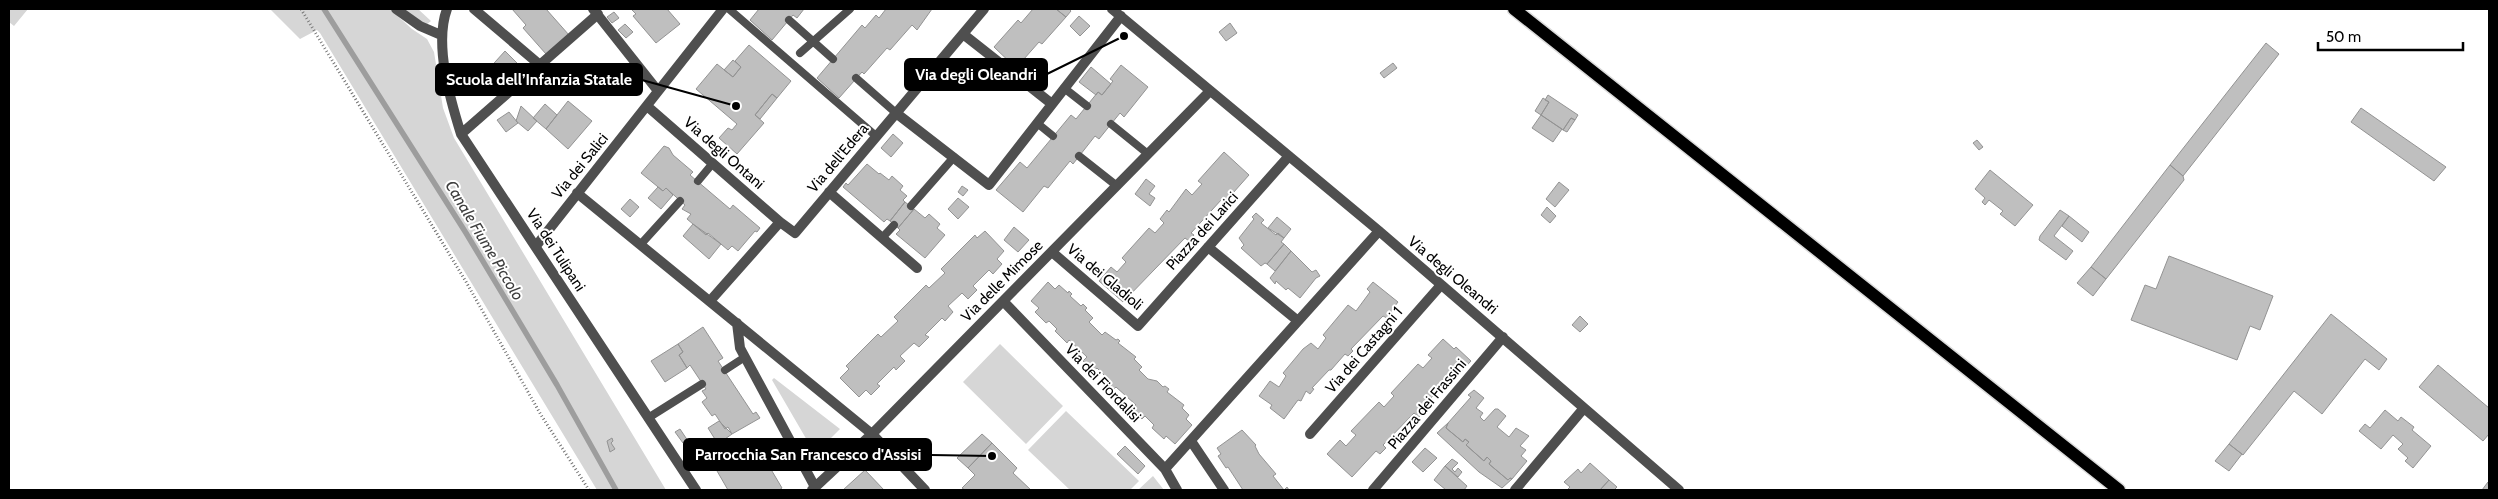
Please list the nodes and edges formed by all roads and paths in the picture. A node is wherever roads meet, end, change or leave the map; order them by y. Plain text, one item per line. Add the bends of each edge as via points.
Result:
1 (301, 9) edge
2 (396, 9) edge
3 (447, 9) edge
4 (474, 9) edge
5 (723, 9) edge
6 (729, 9) edge
7 (850, 9) edge
8 (984, 9) edge
9 (1112, 9) edge
10 (1514, 9) edge
11 (595, 12) edge
12 (1121, 16) junction
13 (789, 20) dead end
14 (963, 34) junction
15 (441, 35) junction
16 (813, 41) junction
17 (800, 53) dead end
18 (833, 58) dead end
19 (540, 65) junction
20 (856, 78) dead end
21 (1064, 88) junction
22 (658, 91) junction
23 (1210, 91) junction
24 (1052, 104) junction
25 (648, 106) junction
26 (1086, 106) dead end
27 (896, 113) junction
28 (1037, 123) junction
29 (1111, 124) dead end
30 (461, 134) junction
31 (876, 136) junction
32 (1053, 136) dead end
33 (1148, 154) junction
34 (1079, 156) dead end
35 (1289, 156) junction
36 (954, 157) junction
37 (713, 164) junction
38 (698, 181) dead end
39 (1117, 186) junction
40 (828, 192) junction
41 (577, 193) junction
42 (680, 201) dead end
43 (910, 206) dead end
44 (780, 222) junction
45 (894, 225) dead end
46 (1379, 231) junction
47 (882, 238) junction
48 (641, 244) junction
49 (536, 246) junction
50 (1208, 247) junction
51 (1052, 252) junction
52 (917, 268) dead end
53 (1441, 285) junction
54 (710, 301) junction
55 (1003, 301) junction
56 (1298, 321) junction
57 (737, 323) junction
58 (1138, 326) joint
59 (1503, 337) junction
60 (745, 357) junction
61 (725, 370) dead end
62 (702, 384) dead end
63 (1584, 408) junction
64 (648, 418) junction
65 (872, 434) junction
66 (1310, 434) dead end
67 (1190, 441) junction
68 (1165, 469) junction
69 (813, 488) edge
70 (589, 490) edge
71 (696, 490) edge
72 (925, 490) edge
73 (1177, 490) edge
74 (1224, 490) edge
75 (1373, 490) edge
76 (1516, 490) edge
77 (1679, 490) edge
78 (2120, 490) edge

1 - 70 path via 465,280 541,416
2 - 15 street via 420,26
3 - 15 street, Via dei Tulipani
4 - 19 street
5 - 22 street, Via dei Salici
6 - 31 lane
7 - 16 lane
8 - 14 street, Via dell'Edera
9 - 12 street, Via degli Oleandri
10 - 78 main road
11 - 19 street
11 - 22 street
12 - 21 street
12 - 23 street, Via degli Oleandri
13 - 16 lane
14 - 24 street
14 - 27 street, Via dell'Edera
15 - 30 street, Via dei Tulipani via 453,108
16 - 17 lane
16 - 18 lane
19 - 30 street
20 - 27 lane
21 - 24 street
21 - 26 lane
22 - 25 street, Via dei Salici
23 - 33 street, Via delle Mimose
23 - 35 street, Via degli Oleandri
24 - 28 street
25 - 37 street, Via degli Ontani
25 - 41 street, Via dei Salici
27 - 31 street, Via dell'Edera
27 - 36 street
28 - 32 lane
28 - 36 street via 989,184
29 - 33 lane
30 - 49 street, Via dei Tulipani
31 - 40 street, Via dell'Edera
33 - 39 street, Via delle Mimose
34 - 39 lane
35 - 46 street, Via degli Oleandri
35 - 50 street, Piazza dei Larici
36 - 43 lane
37 - 38 lane
37 - 44 street, Via degli Ontani
39 - 51 street, Via delle Mimose
40 - 44 street, Via dell'Edera via 795,232
40 - 47 street
41 - 48 street
41 - 49 street, Via dei Salici
42 - 48 lane
44 - 54 street
45 - 47 lane
46 - 53 street, Via degli Oleandri
46 - 56 street
47 - 52 street
48 - 54 street
49 - 64 street, Via dei Tulipani
50 - 56 street
50 - 58 street, Piazza dei Larici
51 - 55 street, Via delle Mimose
51 - 58 street, Via dei Gladioli
53 - 59 street, Via degli Oleandri
53 - 66 street, Via dei Castagni 1
54 - 57 street
55 - 65 street, Via delle Mimose
55 - 68 street, Via dei Fiordalisi
56 - 67 street
57 - 60 street via 740,348
57 - 65 street
59 - 63 street, Via degli Oleandri
59 - 75 street, Piazza dei Frassini
60 - 61 lane
60 - 69 street
62 - 64 lane
63 - 76 street
63 - 77 street, Via degli Oleandri
64 - 71 street, Via dei Tulipani
65 - 69 street, Via delle Mimose
65 - 72 street
67 - 68 street
67 - 74 street
68 - 73 street, Via dei Fiordalisi

